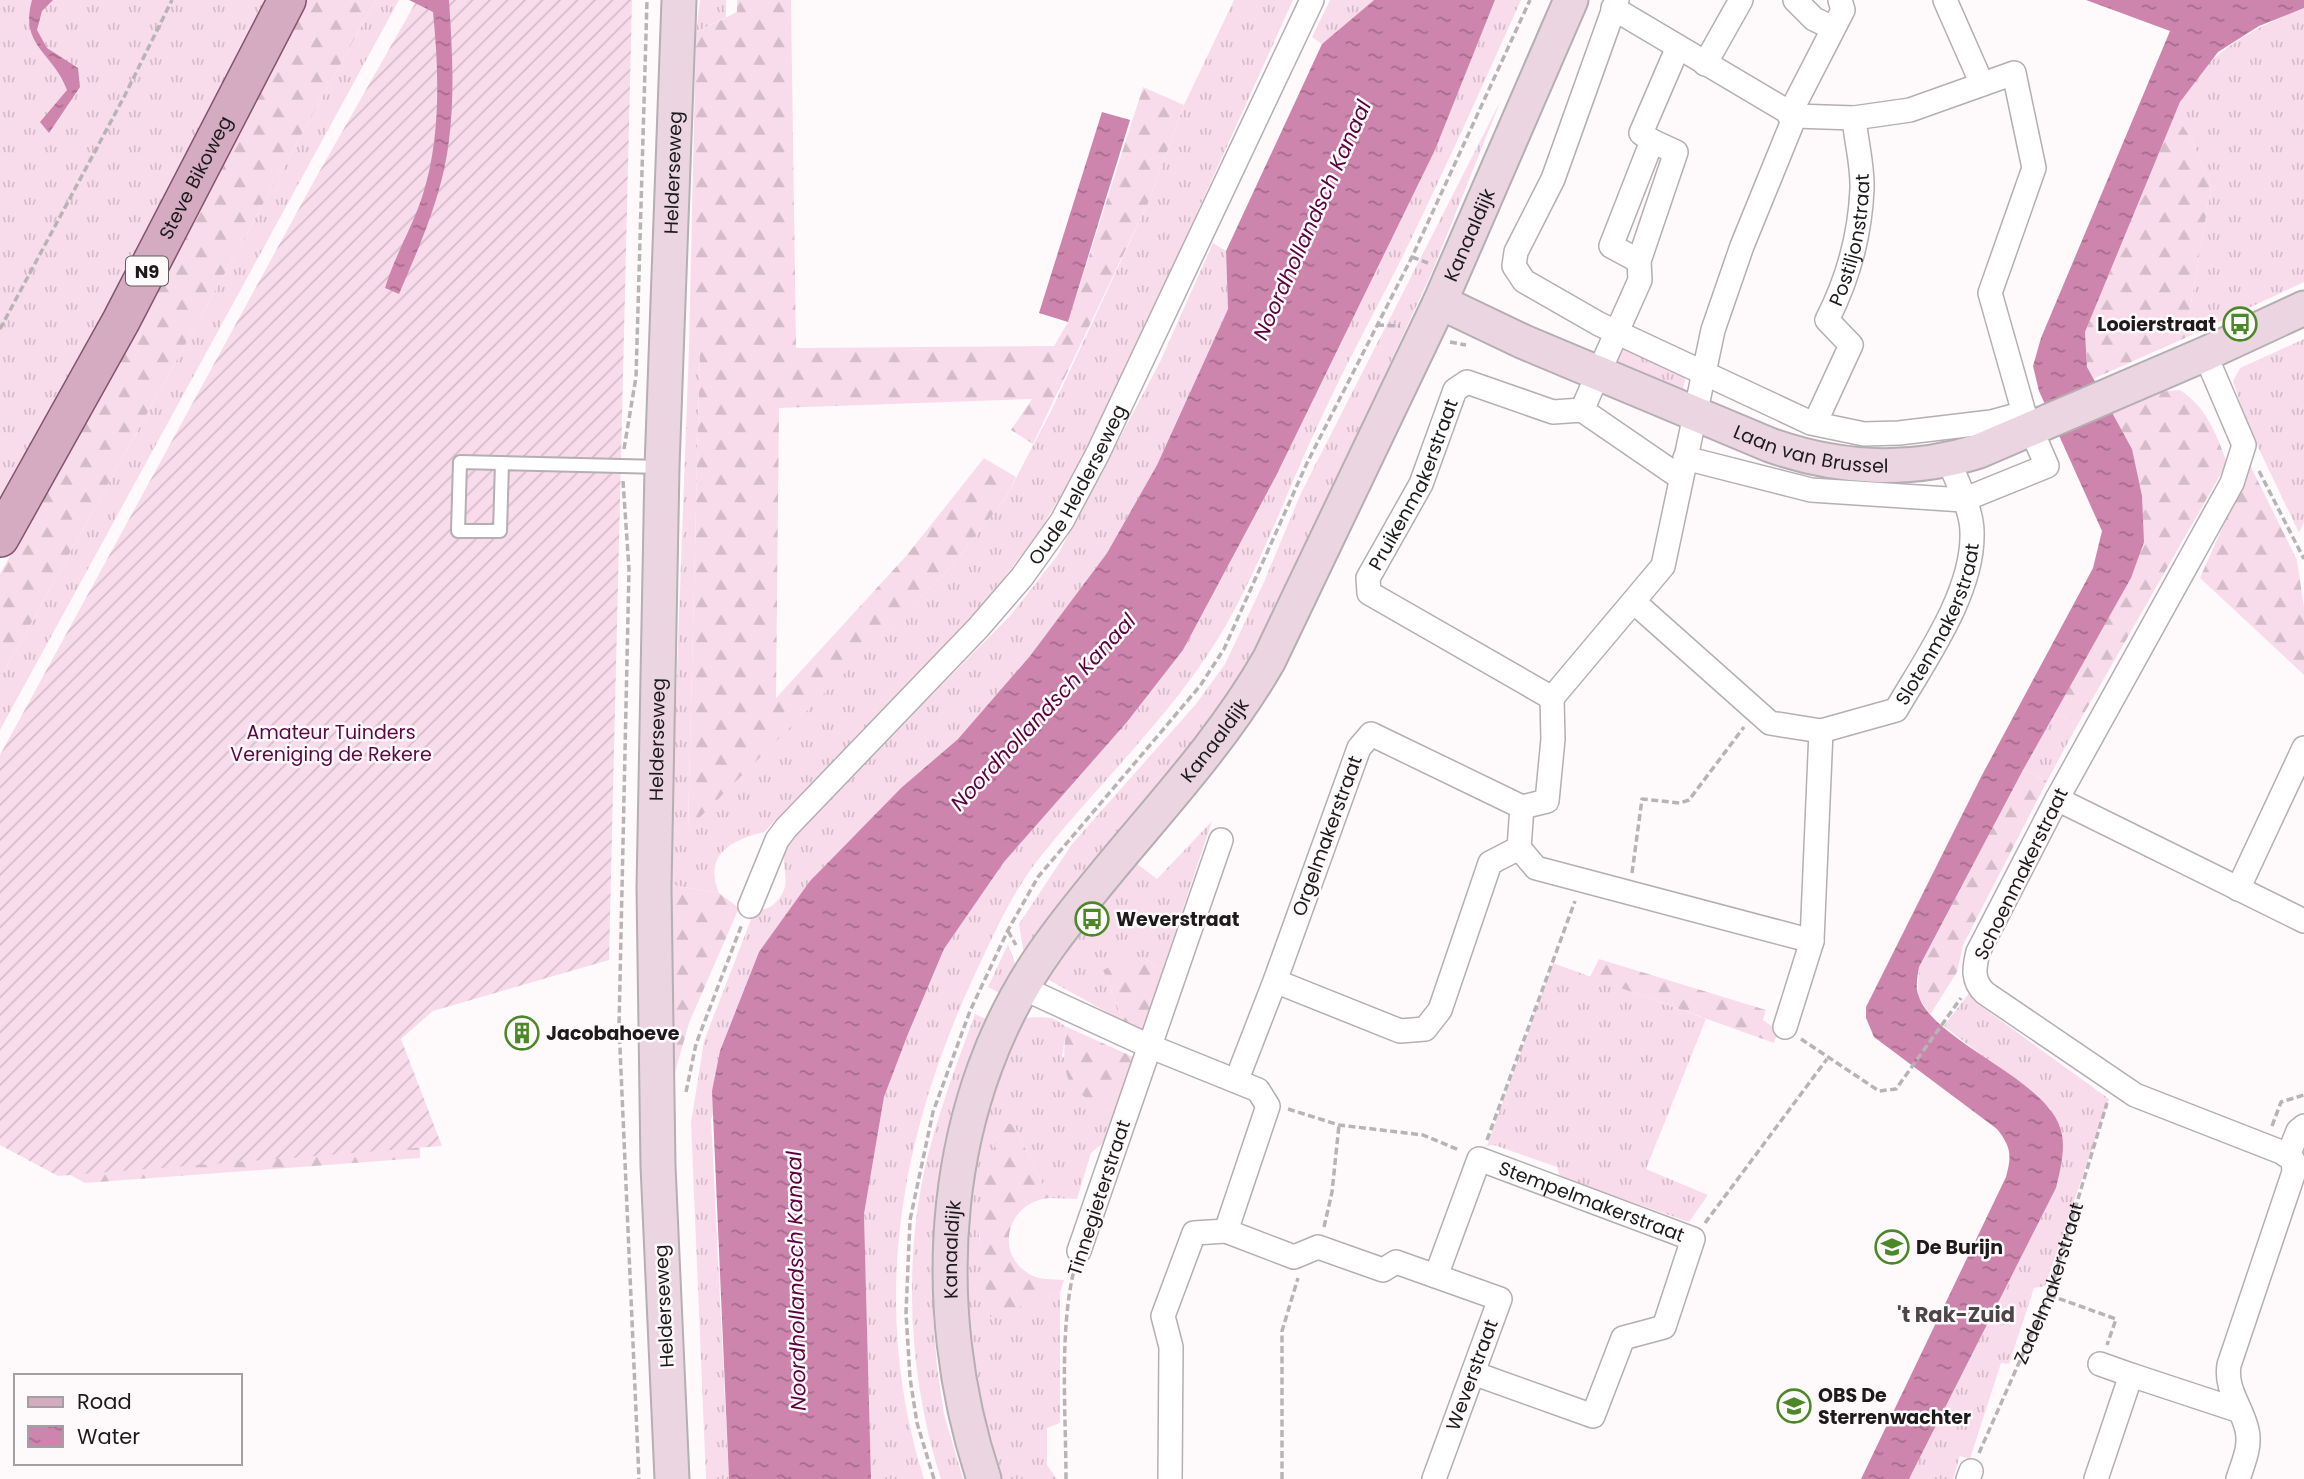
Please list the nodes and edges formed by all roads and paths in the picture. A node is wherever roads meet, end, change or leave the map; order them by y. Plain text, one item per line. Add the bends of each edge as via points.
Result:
1 (172, 0) edge
2 (286, 0) edge
3 (679, 0) edge
4 (1312, 0) edge
5 (1530, 0) edge
6 (1571, 0) edge
7 (1741, 0) edge
8 (1795, 0) edge
9 (1840, 0) edge
10 (1945, 0) edge
11 (1615, 4) edge
12 (1833, 28) junction
13 (1678, 47) junction
14 (1705, 64) junction
15 (1982, 84) junction
16 (1792, 115) junction
17 (1854, 118) junction
18 (1652, 141) junction
19 (1640, 261) junction
20 (1440, 302) junction
21 (2304, 308) edge
22 (0, 329) edge
23 (1616, 332) junction
24 (2205, 354) junction
25 (1703, 369) junction
26 (1598, 374) junction
27 (1582, 410) junction
28 (1693, 414) junction
29 (2034, 422) junction
30 (1815, 423) junction
31 (2244, 446) junction
32 (1949, 460) junction
33 (502, 463) junction
34 (662, 467) junction
35 (1683, 468) junction
36 (1963, 500) junction
37 (0, 538) edge
38 (2304, 559) edge
39 (1634, 602) junction
40 (1552, 698) junction
41 (1763, 717) junction
42 (1821, 731) junction
43 (2304, 748) edge
44 (2057, 799) junction
45 (1522, 807) junction
46 (1221, 840) dead end
47 (1520, 848) junction
48 (1583, 880) junction
49 (2238, 890) junction
50 (1629, 892) junction
51 (750, 906) joint
52 (2304, 921) edge
53 (1812, 941) junction
54 (1275, 981) junction
55 (1023, 988) junction
56 (1946, 1016) dead end
57 (1785, 1027) joint
58 (1149, 1046) junction
59 (1827, 1059) junction
60 (1237, 1079) junction
61 (2113, 1082) junction
62 (2304, 1095) edge
63 (684, 1103) dead end
64 (1268, 1106) junction
65 (1339, 1125) junction
66 (2304, 1126) edge
67 (2265, 1146) junction
68 (2288, 1156) junction
69 (1479, 1159) junction
70 (1226, 1231) junction
71 (1693, 1239) junction
72 (1312, 1250) junction
73 (1079, 1251) joint
74 (1436, 1276) junction
75 (2049, 1295) junction
76 (2100, 1364) joint
77 (1473, 1373) junction
78 (2131, 1375) junction
79 (2240, 1411) junction
80 (1969, 1475) edge
81 (672, 1479) edge
82 (934, 1479) edge
83 (984, 1479) edge
84 (1066, 1479) edge
85 (1170, 1479) edge
86 (1282, 1479) edge
87 (1434, 1479) edge
88 (2095, 1479) edge
89 (2238, 1479) edge

1 - 22 path
2 - 37 main road, Steve Bikoweg / N9 via 121,321
3 - 34 street, Helderseweg
4 - 51 street, Oude Helderseweg via 1062,521 995,609 786,828
5 - 82 path via 1412,257 1307,463 1224,649 1200,686 1038,877 970,1011 933,1112 910,1220 906,1313 910,1378 917,1423
6 - 20 street, Kanaaldijk
7 - 14 street
8 - 12 street via 1814,19
9 - 12 street via 1843,10
10 - 15 street
11 - 13 street
11 - 23 street, Laan van Brussel via 1553,179 1516,252 1514,266 1524,281
12 - 16 street
13 - 14 street
13 - 18 street via 1642,132
14 - 16 street
15 - 17 street via 1910,110
15 - 29 street via 2014,73 2034,168 1990,293
16 - 17 street
16 - 25 street via 1742,246
17 - 30 street, Postiljonstraat via 1862,188 1852,264 1826,320 1852,345
18 - 19 street via 1675,152
18 - 19 street via 1611,246
19 - 23 street via 1640,280
20 - 26 street, Laan van Brussel
20 - 55 street, Kanaaldijk via 1250,693 1048,947
21 - 24 street
23 - 25 street, Laan van Brussel
23 - 26 street
24 - 29 street
24 - 31 street
25 - 28 street
25 - 30 street, Laan van Brussel
26 - 27 street
26 - 28 street, Laan van Brussel
27 - 35 street, Laan van Brussel
27 - 40 street, Pruikenmakerstraat via 1553,412 1467,382 1455,390 1421,484 1368,578 1369,593
28 - 32 street, Laan van Brussel via 1794,453 1831,462 1872,466
28 - 35 street
29 - 30 street, Laan van Brussel via 1864,434
29 - 32 street, Laan van Brussel
29 - 36 street, Laan van Brussel via 2047,466
31 - 38 path
31 - 44 street, Schoenmakerstraat via 2232,483
32 - 36 street, Slotenmakerstraat
33 - 33 lane via 460,462 458,531 500,531
33 - 34 lane
34 - 81 street, Helderseweg via 654,888 658,1166
35 - 36 street, Laan van Brussel via 1811,490
35 - 39 street via 1663,566
36 - 42 street, Slotenmakerstraat via 1972,530 1969,568 1939,636 1896,710
39 - 40 street
39 - 41 street
40 - 45 street via 1547,801
41 - 42 street, Slotenmakerstraat
41 - 50 path via 1689,800 1642,799
42 - 53 street
43 - 49 street
44 - 49 street
44 - 61 street, Schoenmakerstraat via 1978,952 1975,981 1984,993
45 - 47 street
45 - 54 street, Orgelmakerstraat via 1371,734 1359,748
46 - 58 street, Tinnegieterstraat
47 - 48 street via 1536,868
47 - 54 street via 1490,863 1440,1010 1425,1029 1400,1031
48 - 50 street
48 - 69 path
49 - 52 street
50 - 53 street
51 - 63 path via 696,1044
53 - 57 street
54 - 60 street, Orgelmakerstraat
55 - 58 street
55 - 83 street, Kanaaldijk via 978,1092 957,1180 950,1237 948,1288 954,1362
56 - 59 path via 1896,1089 1878,1091
57 - 59 path
58 - 60 street
58 - 73 street, Tinnegieterstraat
59 - 71 path
60 - 64 street via 1258,1090
61 - 67 street, Schoenmakerstraat via 2134,1095
61 - 75 path, Zadelmakerstraat
62 - 67 path via 2281,1102
64 - 65 path
64 - 70 street
65 - 69 path via 1423,1135
65 - 72 path via 1332,1192
66 - 68 street
67 - 68 street, Schoenmakerstraat
68 - 79 street via 2294,1172 2229,1365 2229,1384
69 - 71 street, Stempelmakerstraat
69 - 74 street, Stempelmakerstraat
70 - 72 street, Weverstraat via 1294,1257
70 - 85 street via 1194,1233 1163,1315 1171,1347
71 - 77 street, Stempelmakerstraat via 1664,1327 1623,1338 1593,1416
72 - 74 street, Weverstraat via 1383,1270 1396,1262
72 - 86 path via 1282,1331
73 - 84 path, Tinnegieterstraat via 1070,1288
74 - 77 street, Weverstraat via 1500,1299
75 - 76 path via 2116,1319
75 - 80 path, Zadelmakerstraat
76 - 78 street
77 - 87 street, Weverstraat
78 - 79 street
78 - 88 street
79 - 89 street via 2248,1442

